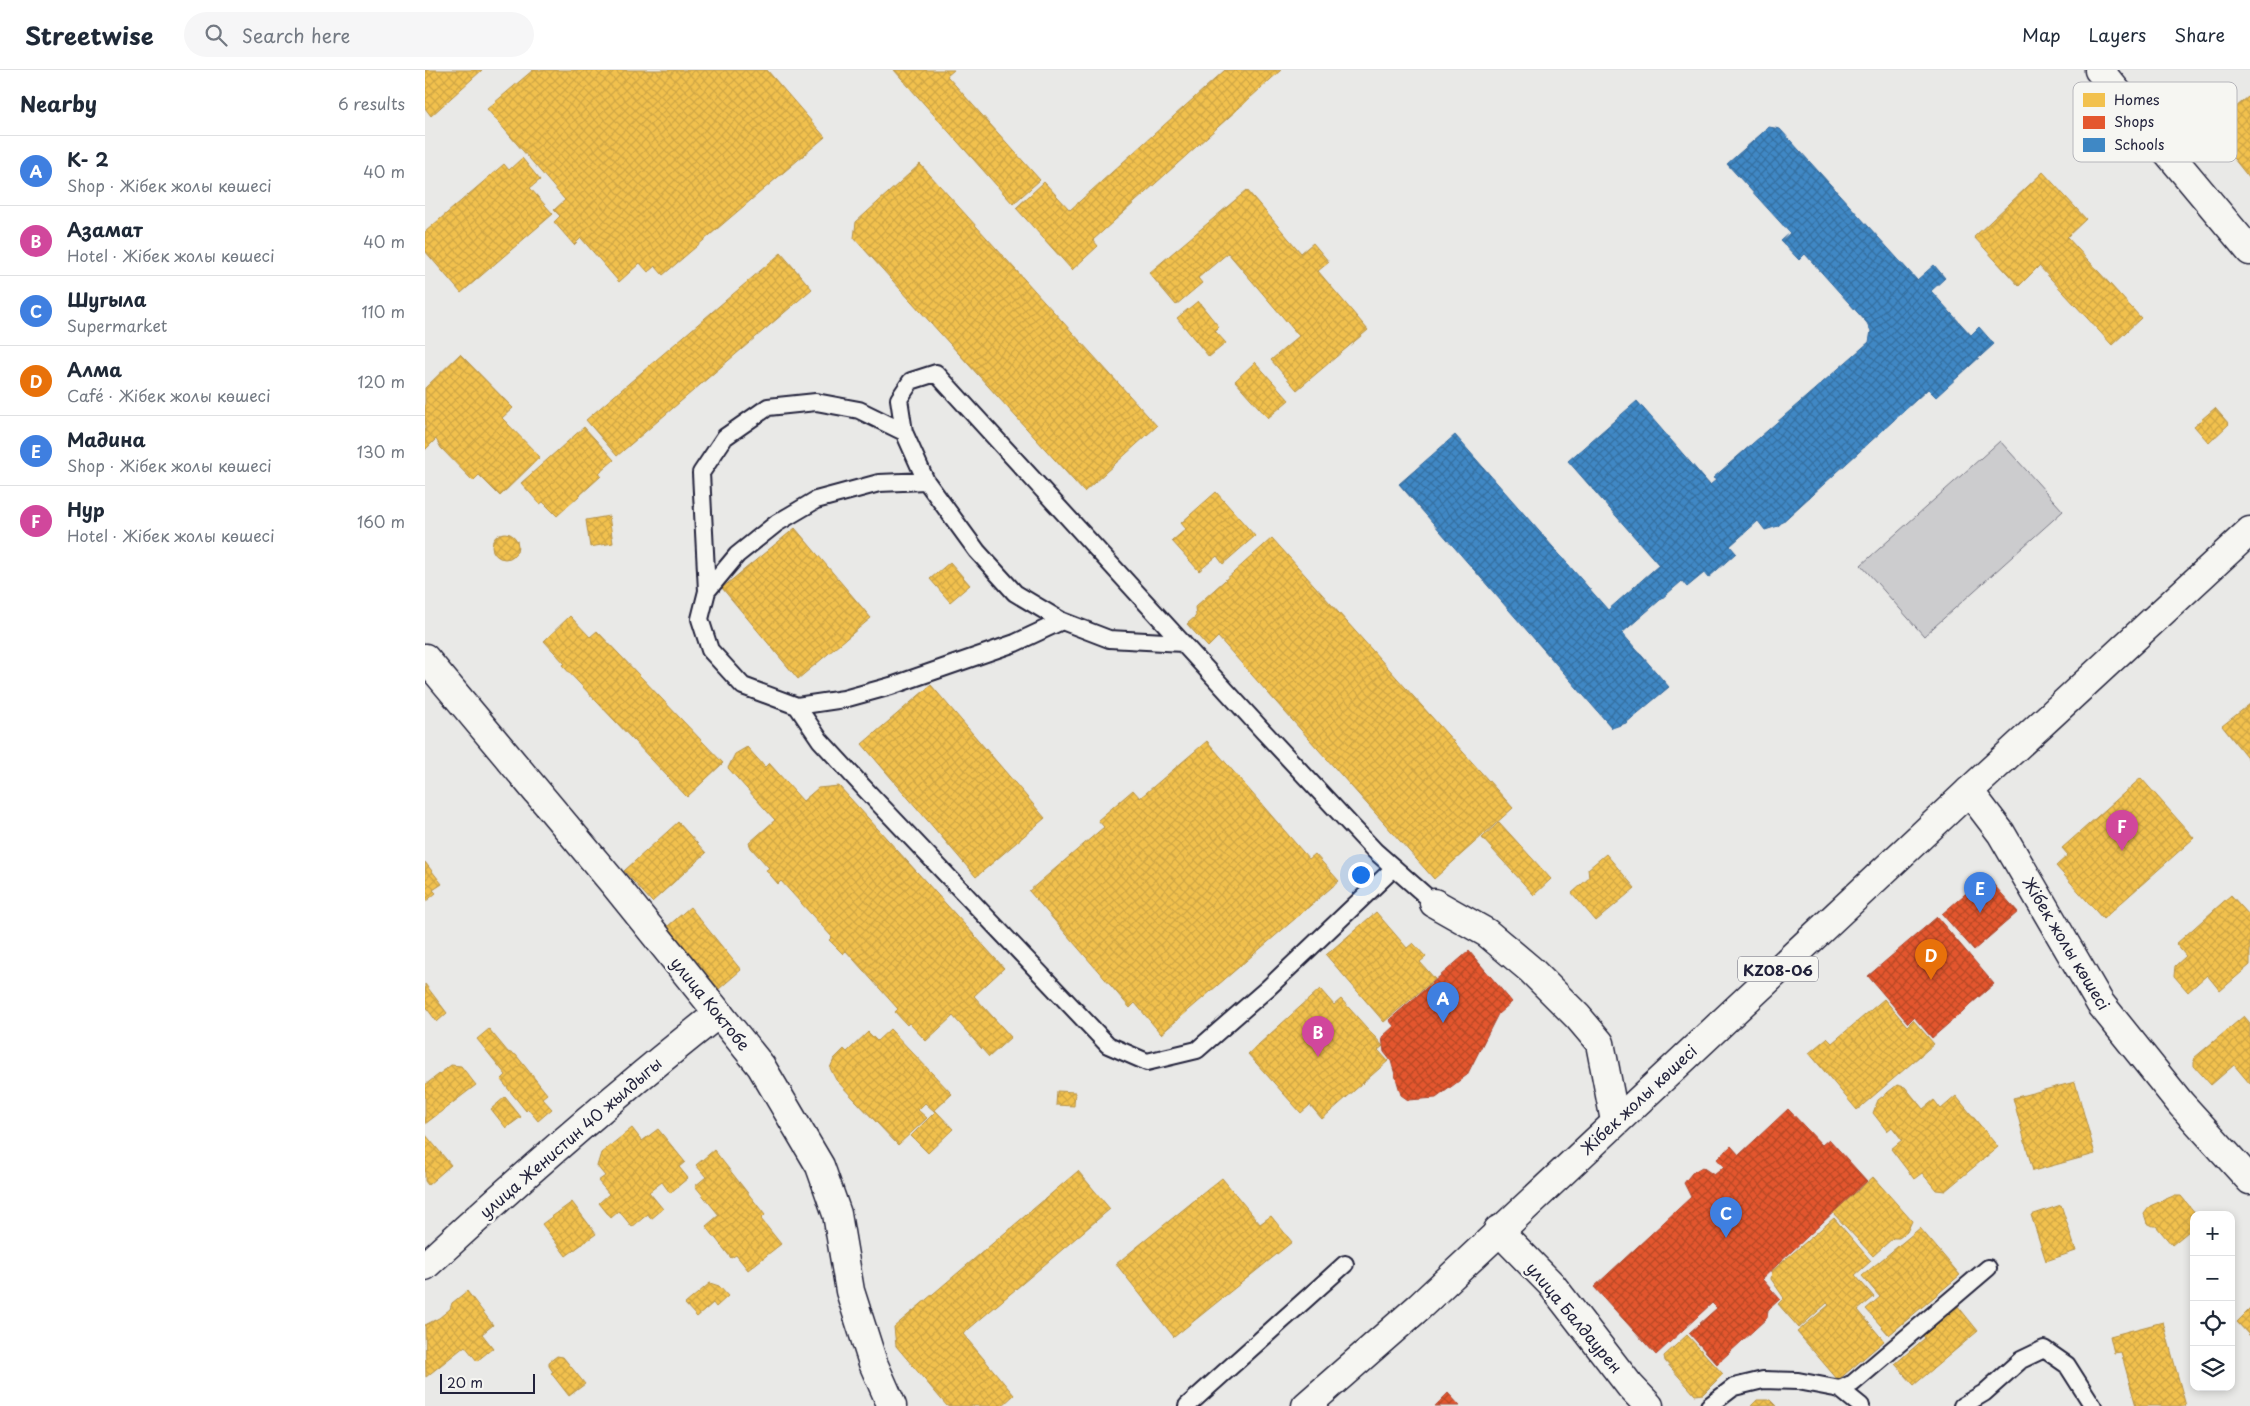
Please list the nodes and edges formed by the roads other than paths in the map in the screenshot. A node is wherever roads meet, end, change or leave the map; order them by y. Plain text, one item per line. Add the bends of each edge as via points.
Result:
1 (2099, 70) edge
2 (2109, 82) edge
3 (2176, 162) edge
4 (2250, 251) edge
5 (904, 432) junction
6 (926, 481) junction
7 (2250, 532) edge
8 (707, 591) junction
9 (1062, 621) junction
10 (1183, 643) junction
11 (425, 658) edge
12 (797, 706) junction
13 (1969, 791) junction
14 (1394, 868) junction
15 (1435, 903) joint
16 (719, 1013) junction
17 (1615, 1121) junction
18 (2250, 1180) edge
19 (1498, 1230) junction
20 (1345, 1264) dead end
21 (425, 1266) edge
22 (1989, 1268) dead end
23 (1840, 1389) junction
24 (892, 1406) edge
25 (1187, 1406) edge
26 (1306, 1406) edge
27 (1649, 1406) edge
28 (1709, 1406) edge
29 (1861, 1406) edge
30 (1962, 1406) edge
31 (2093, 1406) edge

1 - 2 main road
3 - 4 main road
5 - 6 lane
5 - 8 lane via 859,410 816,402 768,407 725,437 701,472
5 - 10 lane via 899,399 911,381 936,373
6 - 8 lane via 879,483 816,500 777,523 737,555
6 - 9 lane via 977,551 1015,592
7 - 13 main road, Жібек жолы көшесі / KZ08-06
8 - 12 lane via 700,619 710,650 743,686
9 - 10 lane via 1109,640
9 - 12 lane via 1015,643 891,686
10 - 14 lane via 1276,746
11 - 16 main road, улица Коктобе
12 - 14 lane via 820,740 853,776 1108,1045 1147,1062 1197,1050 1268,988
13 - 17 main road, Жібек жолы көшесі / KZ08-06
13 - 18 main road, Жібек жолы көшесі via 2001,833 2100,1003 2181,1104
14 - 15 lane
15 - 17 main road via 1487,933 1579,1017 1600,1043
16 - 21 main road, улица Женистин 40 жылдыгы via 645,1071
16 - 24 main road, улица Коктобе via 761,1066 820,1166 837,1214 850,1290 873,1362
17 - 19 main road, Жібек жолы көшесі / KZ08-06
19 - 26 main road, Жібек жолы көшесі / KZ08-06 via 1419,1307
19 - 27 main road, улица Балдаурен via 1551,1284
20 - 25 lane
22 - 23 lane via 1853,1383
23 - 28 lane via 1799,1380 1763,1380 1734,1387
23 - 29 lane
30 - 31 lane via 1984,1393 2021,1360 2043,1349 2067,1364

